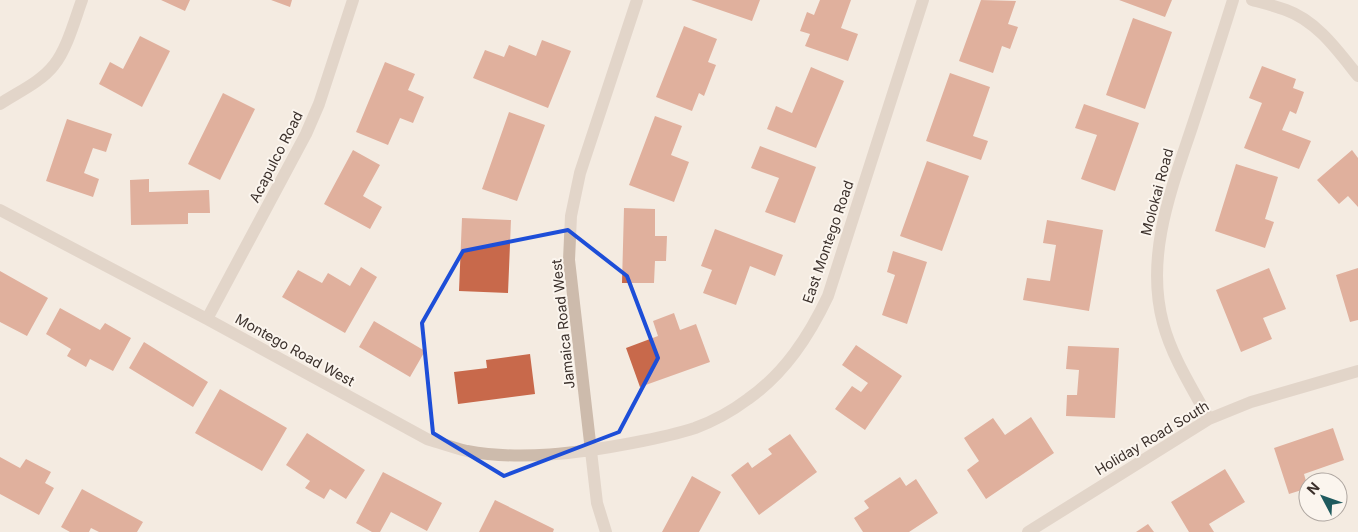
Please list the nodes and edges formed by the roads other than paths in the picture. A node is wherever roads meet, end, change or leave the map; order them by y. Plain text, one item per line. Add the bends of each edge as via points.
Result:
1 (82, 0) edge
2 (353, 0) edge
3 (637, 0) edge
4 (923, 0) edge
5 (1233, 0) edge
6 (1252, 0) edge
7 (1358, 76) edge
8 (0, 104) edge
9 (0, 210) edge
10 (207, 319) junction
11 (1358, 371) edge
12 (1209, 419) junction
13 (592, 451) junction
14 (606, 532) edge
15 (1028, 532) edge

1 - 8 street via 55,65 40,79
2 - 10 street, Acapulco Road via 306,134
3 - 13 street, Jamaica Road West via 580,173 571,216 569,260
4 - 13 street, East Montego Road via 828,296 813,328 797,351 776,376 722,416 664,437
5 - 12 street, Molokai Road via 1167,202 1158,246 1156,288 1163,323 1176,359
6 - 7 street via 1287,10 1311,24
9 - 10 street, Montego Road West
10 - 13 street, Montego Road West via 427,439 496,454
11 - 12 street, Holiday Road South via 1251,402
12 - 15 street, Holiday Road South
13 - 14 street, Jamaica Road West via 597,503

